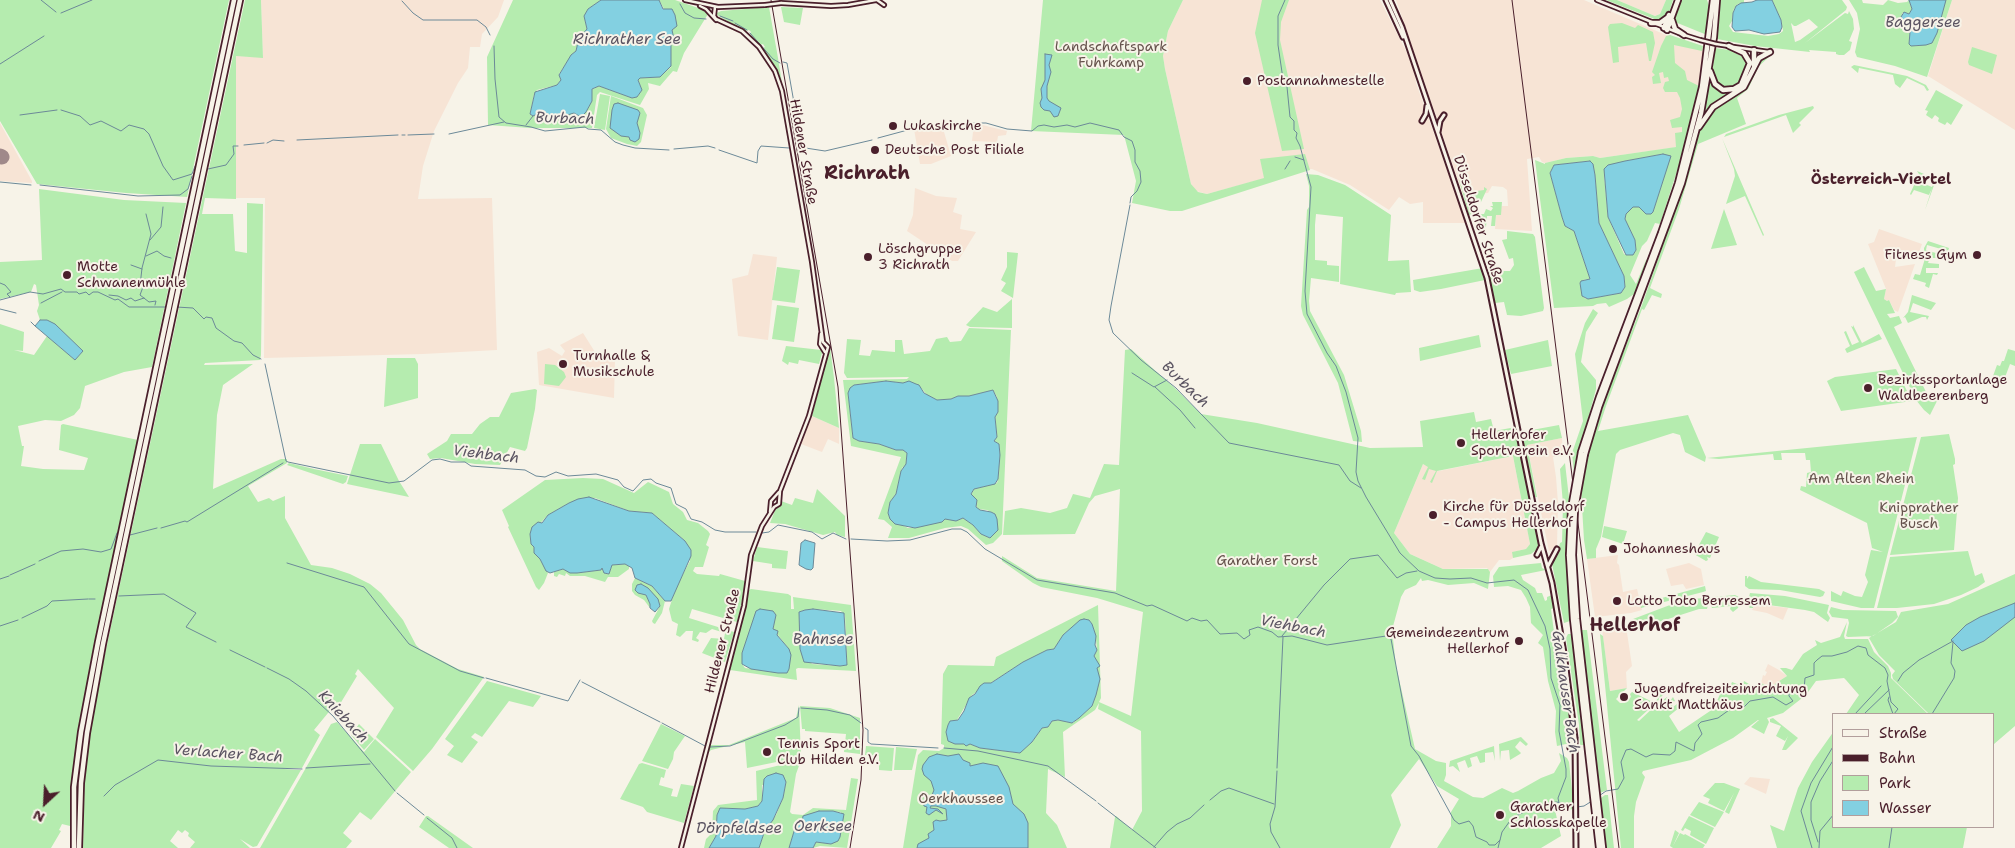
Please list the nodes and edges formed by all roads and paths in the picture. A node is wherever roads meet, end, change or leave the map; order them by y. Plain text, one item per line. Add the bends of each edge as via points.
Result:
1 (234, 0) edge
2 (240, 0) edge
3 (685, 0) edge
4 (876, 0) edge
5 (1386, 0) edge
6 (1390, 0) edge
7 (1597, 0) edge
8 (1676, 0) edge
9 (1709, 0) edge
10 (1713, 0) edge
11 (1717, 0) edge
12 (694, 3) junction
13 (884, 5) dead end
14 (713, 7) junction
15 (1713, 11) junction
16 (709, 12) junction
17 (1670, 16) junction
18 (720, 22) junction
19 (1651, 23) junction
20 (1666, 29) junction
21 (1684, 35) junction
22 (1406, 42) junction
23 (1729, 46) junction
24 (1754, 50) junction
25 (1770, 52) joint
26 (1752, 64) junction
27 (1709, 67) junction
28 (1428, 103) junction
29 (1444, 116) dead end
30 (1422, 121) dead end
31 (1438, 132) junction
32 (1693, 143) junction
33 (172, 307) junction
34 (822, 330) junction
35 (825, 352) junction
36 (1583, 453) junction
37 (776, 499) junction
38 (773, 506) junction
39 (1541, 544) junction
40 (1557, 549) dead end
41 (1537, 555) dead end
42 (1552, 556) junction
43 (1545, 558) junction
44 (1548, 566) junction
45 (1576, 738) junction
46 (1570, 748) dead end
47 (1596, 804) junction
48 (73, 823) junction
49 (71, 838) dead end
50 (74, 848) edge
51 (80, 848) edge
52 (681, 848) edge
53 (1576, 848) edge
54 (1599, 848) edge
55 (1603, 848) edge

1 - 33 highway
2 - 33 highway
3 - 12 main road
4 - 13 main road
4 - 14 main road, bridge via 825,6 765,4
5 - 22 main road, Düsseldorfer Straße
6 - 22 main road, Düsseldorfer Straße
7 - 19 main road
8 - 17 highway
9 - 15 highway
10 - 15 highway
11 - 27 highway
12 - 14 main road
12 - 16 main road, Hildener Straße
14 - 16 main road
14 - 18 main road via 714,16
15 - 36 highway via 1702,87 1678,183 1599,397
16 - 18 main road, Hildener Straße
17 - 19 highway via 1660,23
17 - 20 highway
17 - 21 highway via 1673,26
18 - 34 main road, Hildener Straße via 753,40 775,71 782,92
19 - 20 main road
20 - 21 main road
21 - 23 main road, bridge
22 - 28 main road, Düsseldorfer Straße
23 - 24 main road
23 - 26 highway via 1747,55
24 - 25 main road
24 - 26 highway
25 - 26 highway
26 - 27 highway via 1741,85 1729,90 1715,84
26 - 32 highway via 1744,88 1708,112
27 - 32 highway
28 - 30 main road
28 - 31 main road, Düsseldorfer Straße
29 - 31 main road
31 - 39 main road, Düsseldorfer Straße via 1487,275
32 - 36 highway via 1669,222
33 - 48 highway via 83,723 74,787
33 - 51 highway via 86,740 81,782
34 - 35 main road, Hildener Straße via 820,342
34 - 35 main road, Hildener Straße via 823,342 828,347
35 - 37 main road, Hildener Straße via 810,416
36 - 47 highway, bridge via 1571,555
37 - 38 main road via 771,501
37 - 38 main road via 779,504
38 - 52 main road, Hildener Straße via 751,555 744,606
39 - 41 main road
39 - 43 main road, Düsseldorfer Straße
40 - 42 main road
42 - 43 main road
42 - 44 main road
43 - 44 main road, Düsseldorfer Straße
44 - 45 main road, Düsseldorfer Straße
45 - 46 main road
45 - 53 main road, Düsseldorfer Straße
47 - 54 highway
47 - 55 highway
48 - 49 highway
48 - 50 highway

